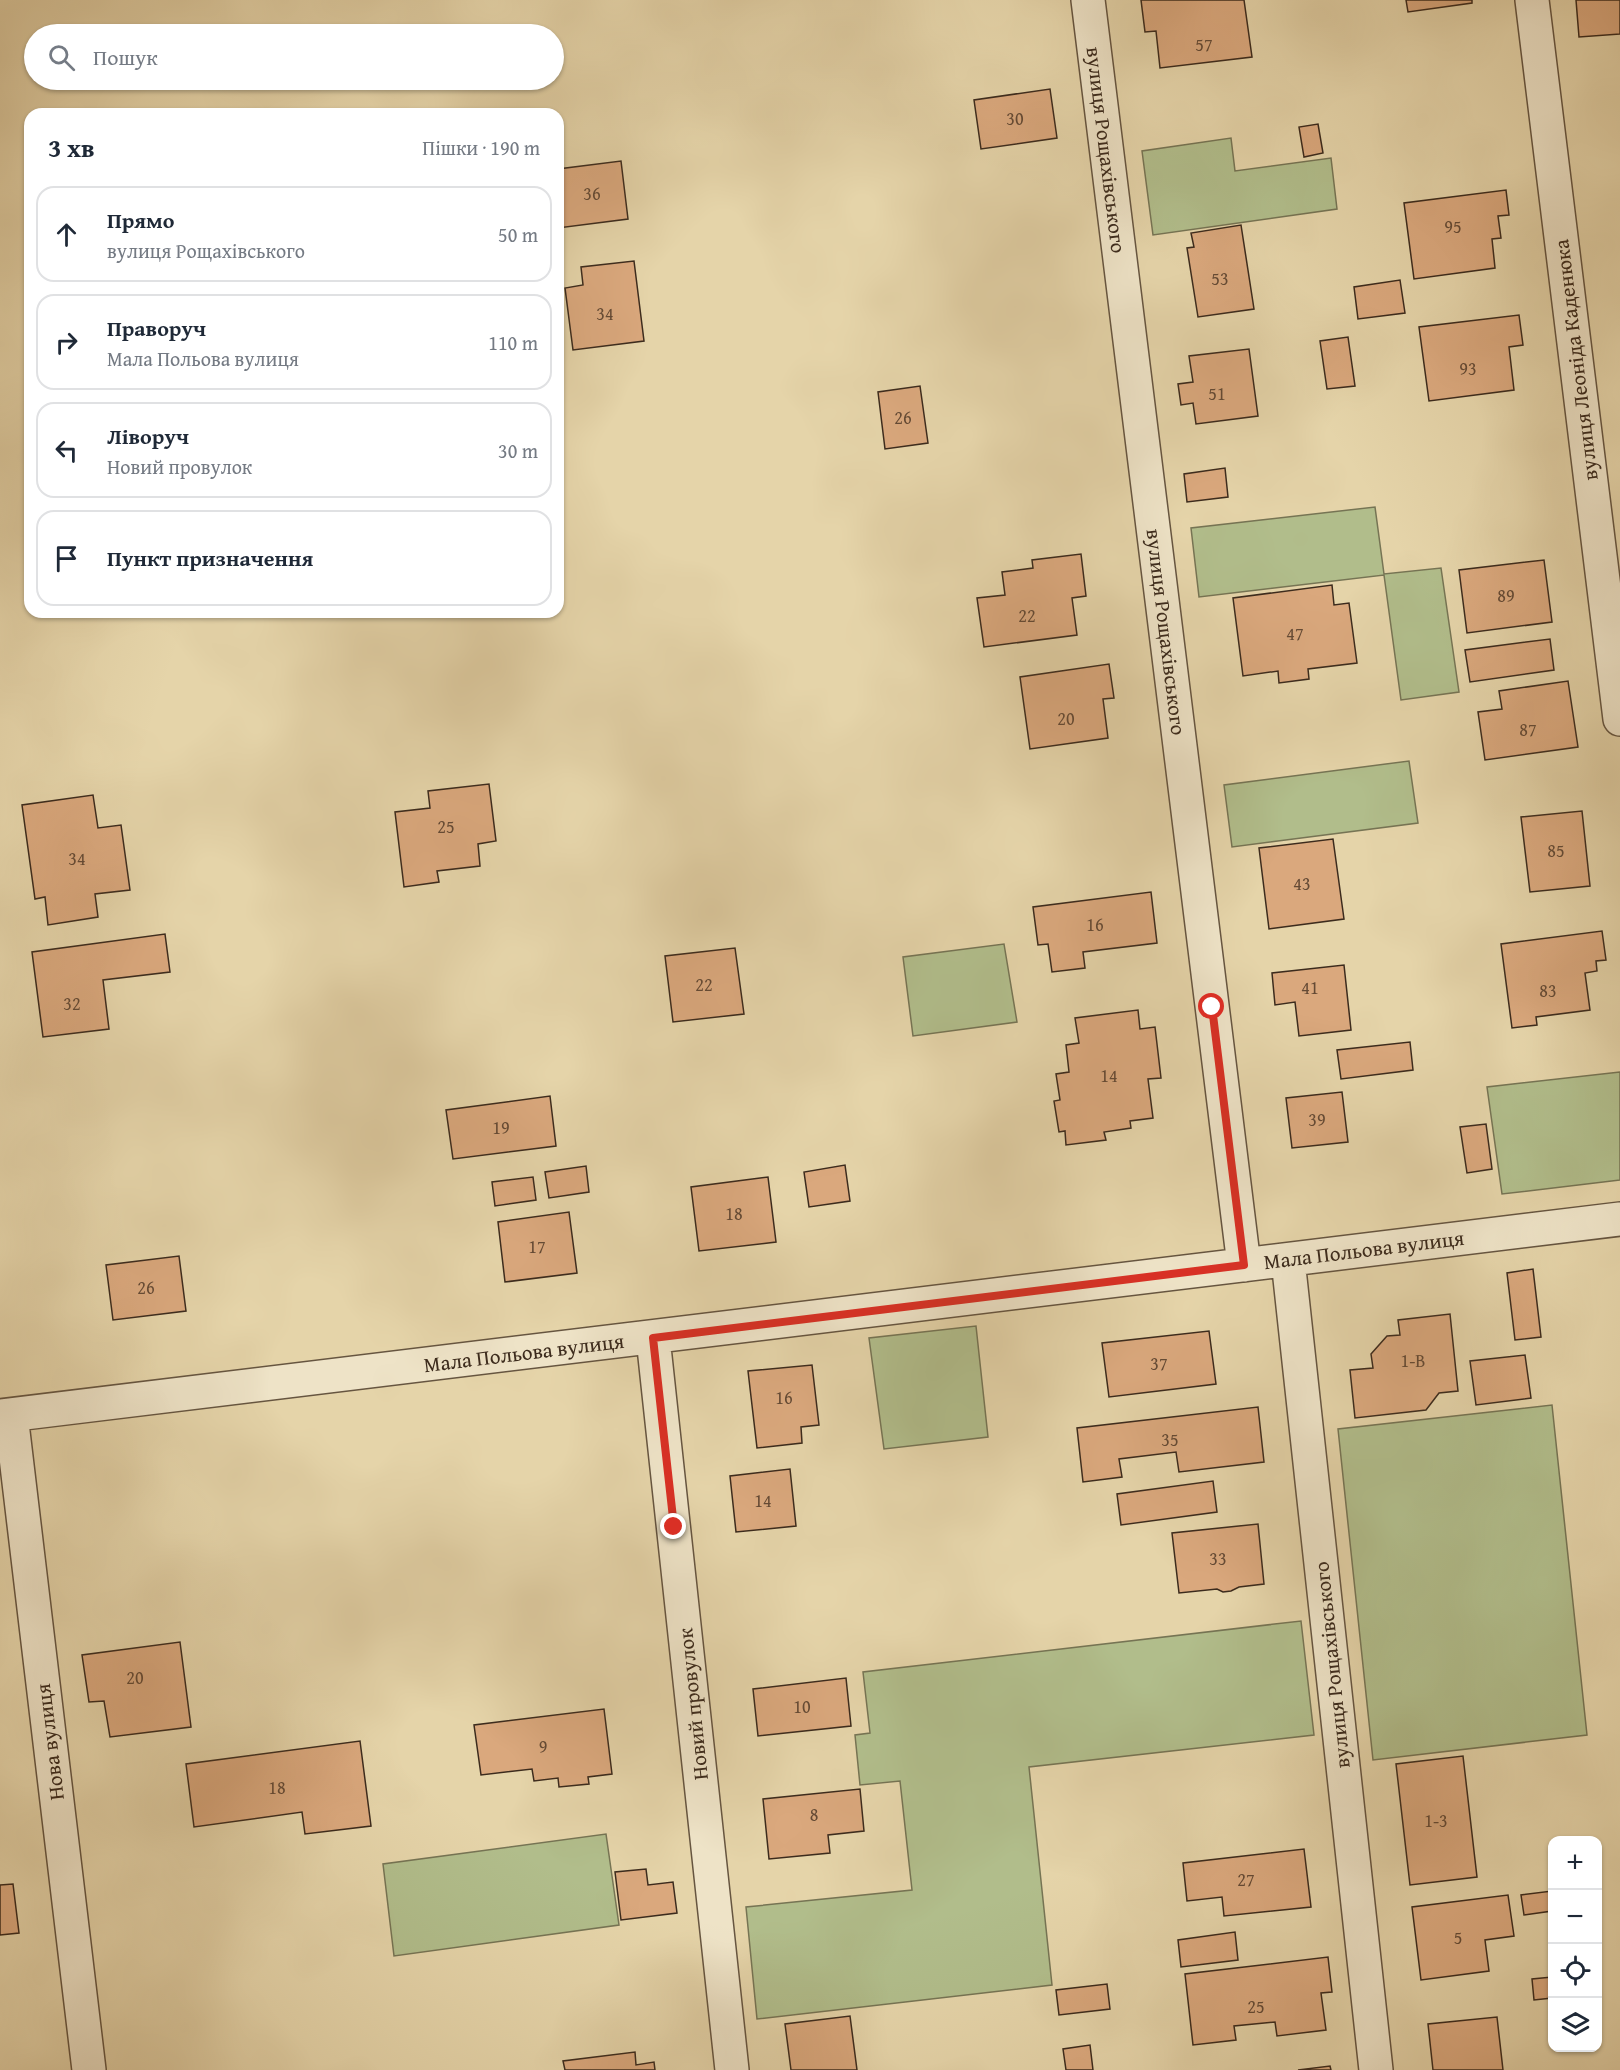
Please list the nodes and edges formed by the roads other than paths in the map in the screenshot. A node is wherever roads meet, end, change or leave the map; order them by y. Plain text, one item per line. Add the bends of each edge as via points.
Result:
1 (1088, 0) edge
2 (1532, 0) edge
3 (1620, 719) edge
4 (1620, 1219) edge
5 (1288, 1260) junction
6 (1244, 1265) junction
7 (653, 1338) junction
8 (6, 1415) edge
9 (89, 2070) edge
10 (732, 2070) edge
11 (1376, 2070) edge

1 - 6 street, вулиця Рощахівського
2 - 3 street, вулиця Леоніда Каденюка
4 - 5 street, Мала Польова вулиця
5 - 6 street, Мала Польова вулиця
5 - 11 street, вулиця Рощахівського
6 - 7 street, Мала Польова вулиця
7 - 8 street, Мала Польова вулиця
7 - 10 street, Новий провулок
8 - 9 street, Нова вулиця

